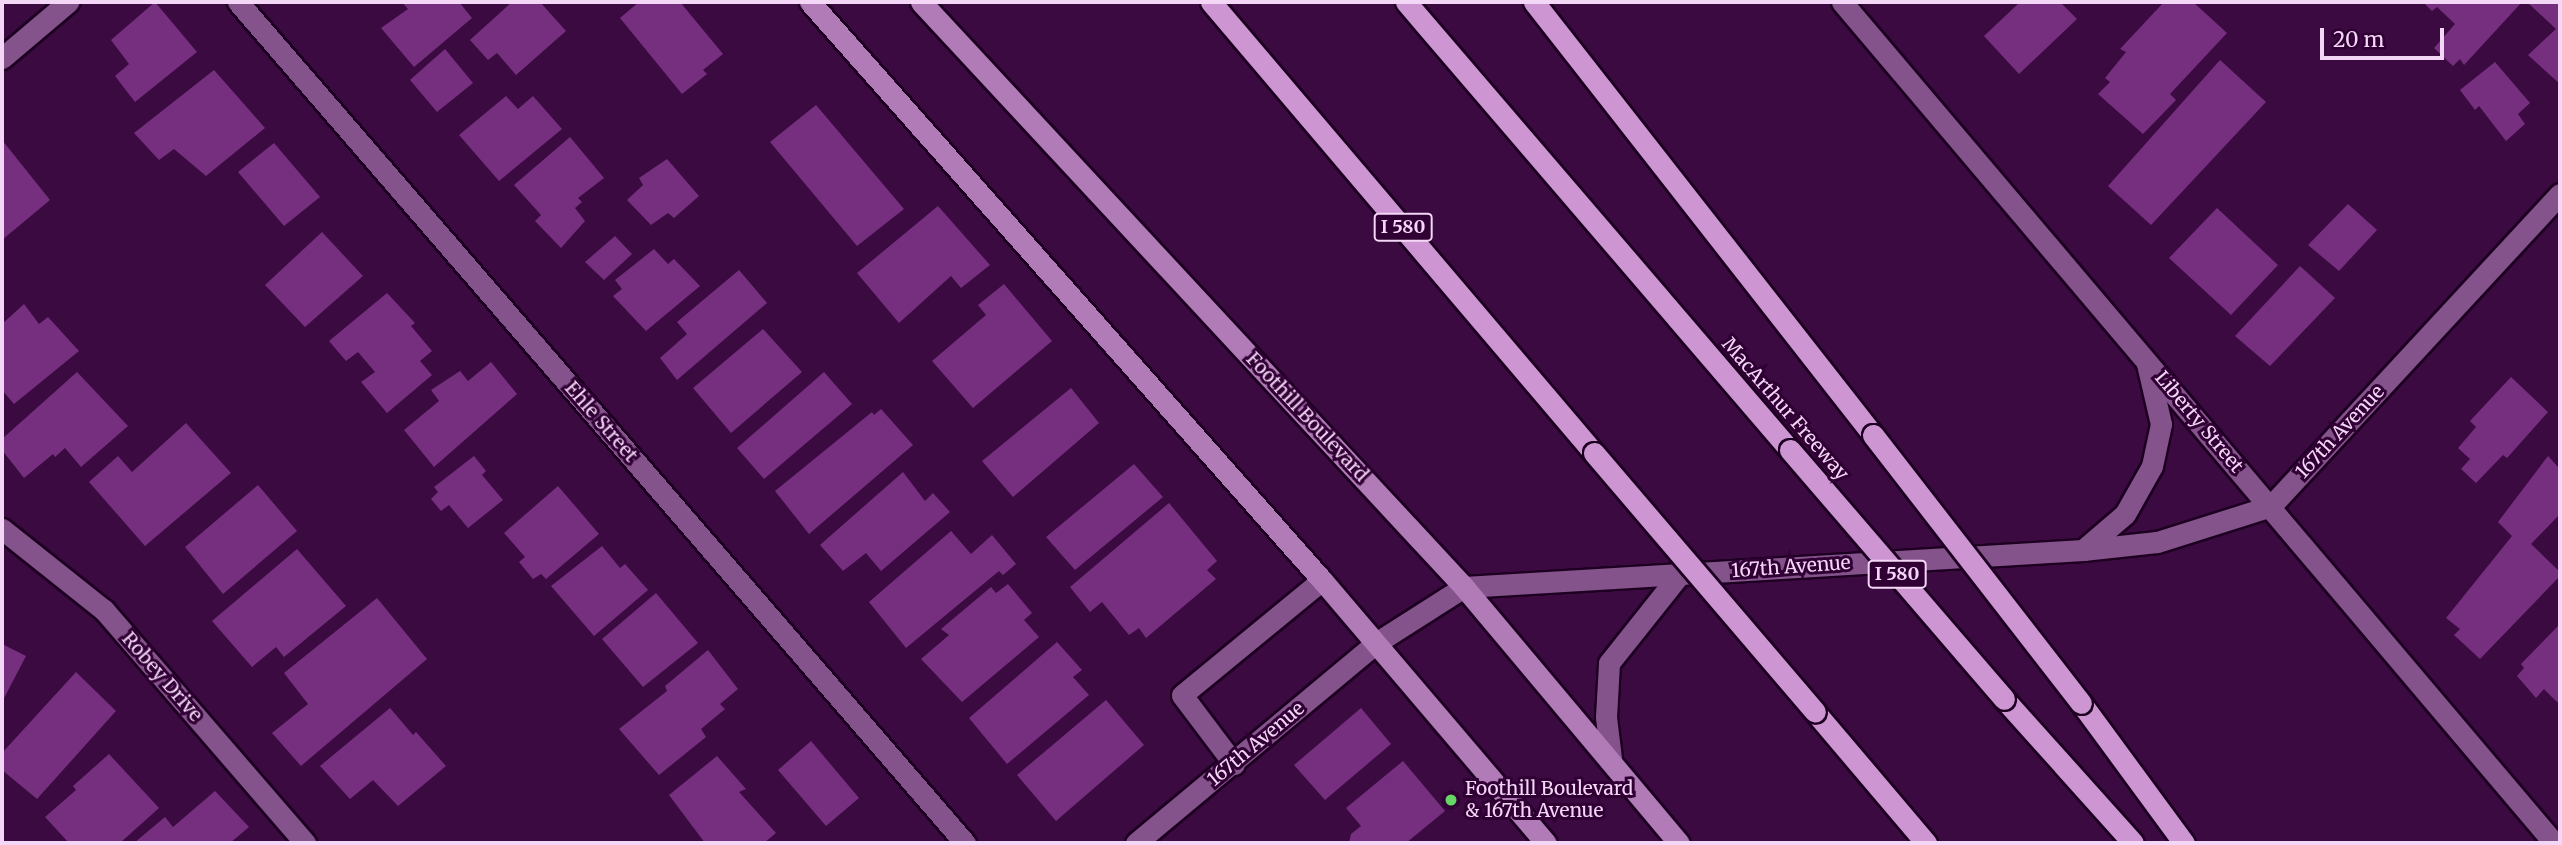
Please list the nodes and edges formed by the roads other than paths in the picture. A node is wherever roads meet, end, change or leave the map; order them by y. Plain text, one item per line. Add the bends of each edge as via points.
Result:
1 (68, 2) edge
2 (238, 2) edge
3 (810, 2) edge
4 (921, 2) edge
5 (1211, 2) edge
6 (1406, 2) edge
7 (1534, 2) edge
8 (1849, 5) edge
9 (2, 58) edge
10 (2560, 194) edge
11 (2146, 360) junction
12 (2271, 506) junction
13 (2, 529) edge
14 (2083, 550) junction
15 (1679, 575) junction
16 (1322, 580) junction
17 (1464, 587) junction
18 (1376, 643) junction
19 (1611, 758) junction
20 (1234, 764) junction
21 (305, 843) edge
22 (965, 843) edge
23 (1136, 843) edge
24 (1546, 843) edge
25 (1679, 843) edge
26 (1926, 843) edge
27 (2133, 843) edge
28 (2184, 843) edge
29 (2554, 843) edge

1 - 9 street
2 - 22 street, Ehle Street
3 - 16 main road
4 - 17 main road, Foothill Boulevard
5 - 26 highway, I 580, bridge
6 - 27 highway, MacArthur Freeway / I 580, bridge
7 - 28 highway, bridge via 2081,703
8 - 11 street, Liberty Street
10 - 12 street, 167th Avenue
11 - 12 street, Liberty Street
11 - 14 street via 2161,424 2152,466 2125,514
12 - 14 street, 167th Avenue via 2157,542
12 - 29 street, Liberty Street
13 - 21 street, Robey Drive via 104,610
14 - 15 street, 167th Avenue
15 - 17 street, 167th Avenue
15 - 19 street via 1609,663 1606,717
16 - 18 main road
16 - 20 street via 1182,695
17 - 18 street, 167th Avenue
17 - 19 main road, Foothill Boulevard
18 - 20 street, 167th Avenue
18 - 24 main road
19 - 25 main road, Foothill Boulevard
20 - 23 street, 167th Avenue

